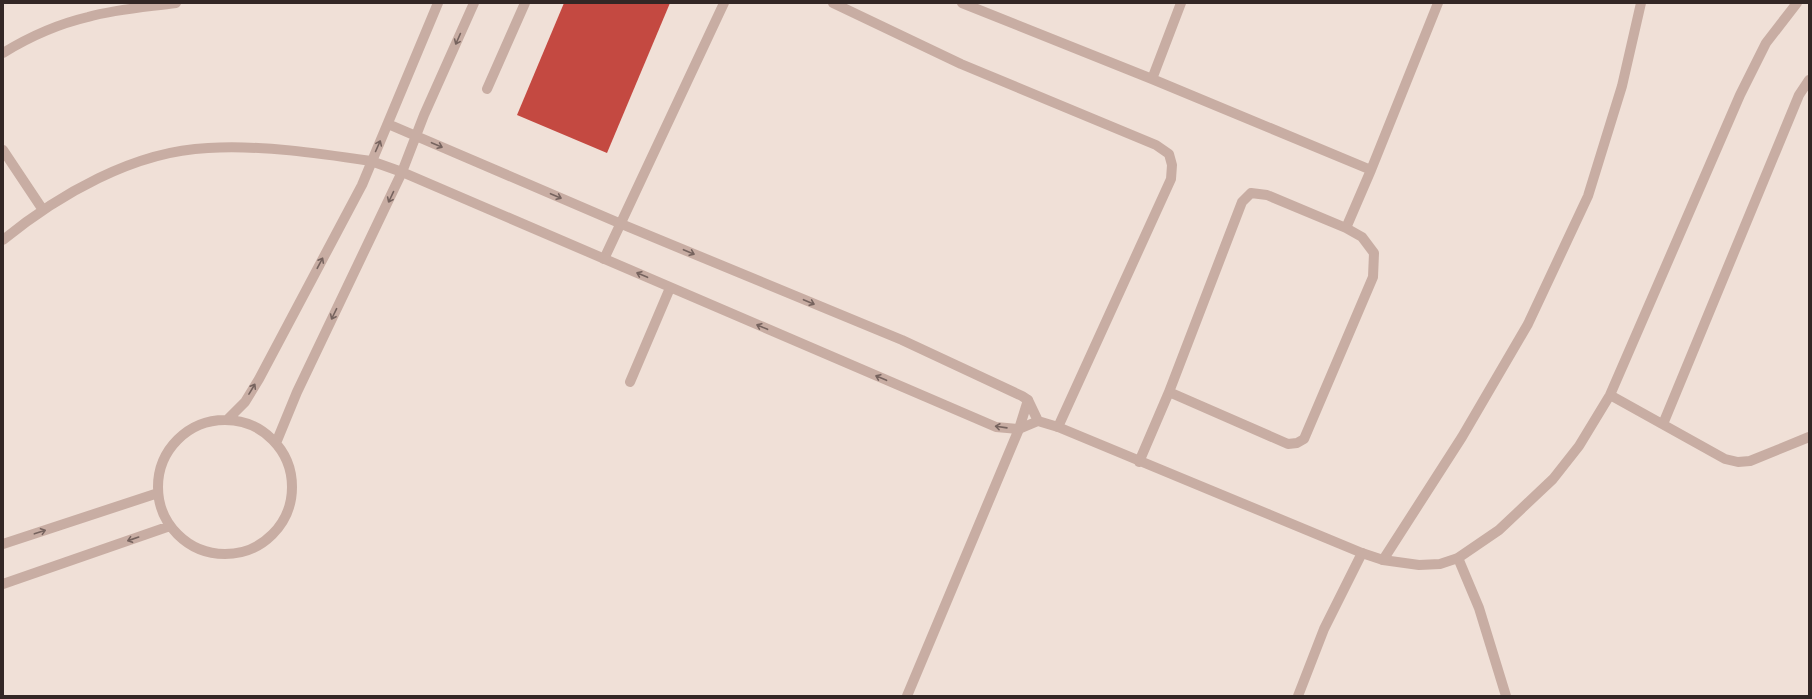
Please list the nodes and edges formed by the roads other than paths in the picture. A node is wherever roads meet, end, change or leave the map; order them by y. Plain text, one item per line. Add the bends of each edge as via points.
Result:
1 (176, 3) edge
2 (438, 3) edge
3 (474, 3) edge
4 (525, 3) edge
5 (724, 3) edge
6 (833, 3) edge
7 (962, 3) edge
8 (1181, 3) edge
9 (1438, 3) edge
10 (1641, 3) edge
11 (1797, 3) edge
12 (3, 53) edge
13 (1152, 78) junction
14 (1809, 80) edge
15 (487, 89) dead end
16 (388, 124) junction
17 (416, 136) junction
18 (3, 150) edge
19 (372, 161) junction
20 (1370, 170) junction
21 (402, 172) junction
22 (42, 210) junction
23 (619, 223) junction
24 (1346, 228) junction
25 (3, 240) edge
26 (604, 259) junction
27 (670, 288) junction
28 (630, 382) dead end
29 (1169, 392) junction
30 (1610, 395) junction
31 (1028, 400) junction
32 (228, 419) junction
33 (1038, 421) junction
34 (1663, 424) junction
35 (1058, 427) junction
36 (1019, 429) junction
37 (1809, 438) edge
38 (276, 443) junction
39 (1140, 462) junction
40 (158, 493) junction
41 (170, 526) junction
42 (3, 544) edge
43 (1362, 553) junction
44 (1458, 558) junction
45 (1383, 560) junction
46 (3, 584) edge
47 (907, 696) edge
48 (1298, 696) edge
49 (1506, 696) edge

1 - 12 street via 89,16 62,24
2 - 16 street
3 -> 17 street
4 - 15 street
5 - 23 street
6 - 35 street via 961,64 1156,145 1169,154 1172,165 1171,179
7 - 13 street
8 - 13 street
9 - 20 street
10 - 45 street via 1622,86 1588,196 1528,324 1462,437
11 - 30 street via 1766,43 1740,96
13 - 20 street
14 - 34 street via 1800,95
16 - 17 street
19 -> 16 street
17 - 21 street
17 -> 23 street
18 - 22 street
19 - 21 street
19 - 22 street via 280,150 207,148 181,151 127,166 85,185
32 -> 19 street via 245,402 259,379 362,185
20 - 24 street
21 - 26 street
21 -> 38 street via 296,392
22 - 25 street
23 - 26 street
23 -> 31 street via 902,340
24 - 29 street via 1267,195 1251,193 1242,202
24 - 29 street via 1362,238 1374,253 1373,277 1304,439 1298,443 1288,444
27 -> 26 street
27 - 28 street
36 -> 27 street via 996,427
29 - 39 street
30 - 34 street
30 - 44 street via 1579,446 1553,479 1499,530
31 - 33 street
31 - 36 street
32 - 38 street via 246,422 263,430
32 - 40 street via 205,422 184,432 169,449 159,470
33 - 35 street
33 - 36 street
34 - 37 street via 1725,459 1738,462 1750,461
35 - 39 street
36 - 47 street
38 - 41 street via 288,462 292,483 290,505 281,525 266,540 247,551 226,555 204,551 185,542
39 - 43 street
40 - 41 street via 160,505
42 -> 40 street
41 -> 46 street
43 - 45 street
43 - 48 street via 1324,629
44 - 45 street via 1440,564 1419,565
44 - 49 street via 1479,608

